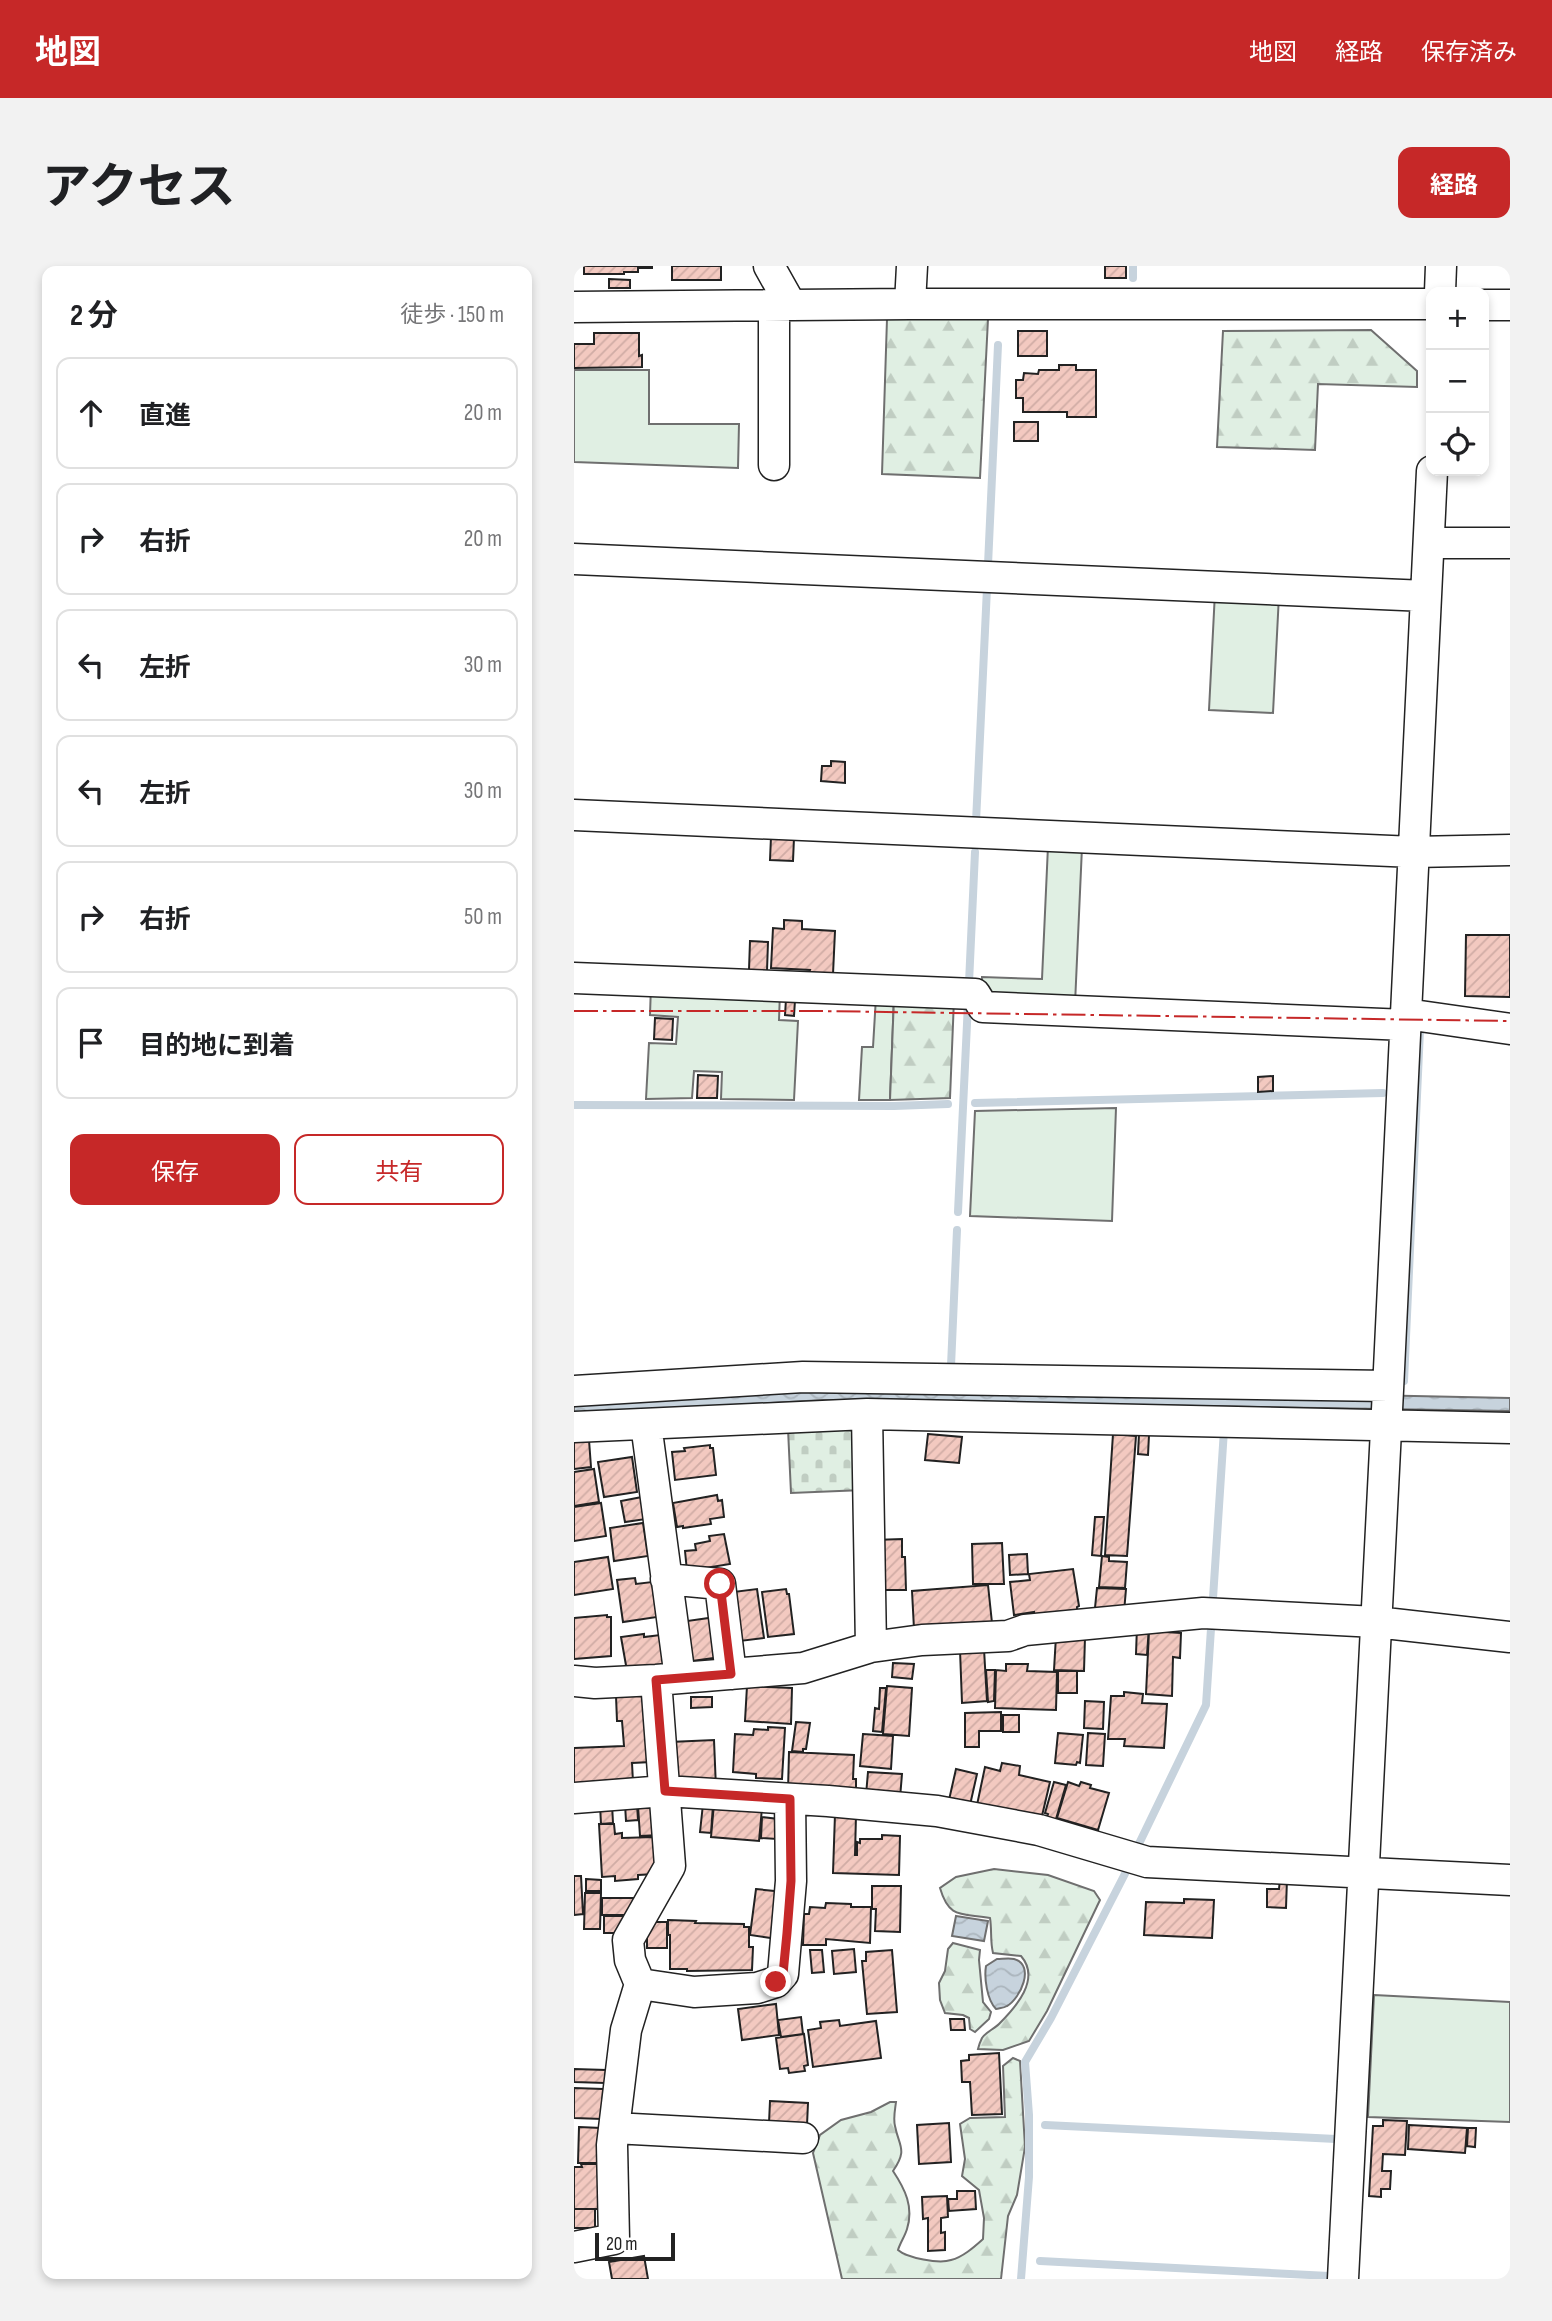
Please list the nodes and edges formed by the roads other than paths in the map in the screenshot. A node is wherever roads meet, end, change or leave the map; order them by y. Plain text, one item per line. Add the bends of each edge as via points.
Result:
1 (769, 266) edge
2 (912, 266) edge
3 (1441, 266) edge
4 (1440, 287) edge
5 (910, 304) junction
6 (1426, 304) edge
7 (782, 305) junction
8 (1489, 305) edge
9 (1510, 305) edge
10 (574, 307) edge
11 (774, 465) dead end
12 (1432, 476) edge
13 (1429, 543) junction
14 (1510, 543) edge
15 (574, 559) edge
16 (1426, 596) junction
17 (574, 815) edge
18 (1510, 850) edge
19 (1414, 852) junction
20 (574, 978) edge
21 (1406, 1020) junction
22 (1510, 1029) edge
23 (574, 1391) edge
24 (1387, 1405) junction
25 (867, 1414) junction
26 (646, 1424) junction
27 (574, 1427) edge
28 (1510, 1428) edge
29 (666, 1579) junction
30 (1376, 1622) junction
31 (1510, 1637) edge
32 (871, 1647) junction
33 (731, 1674) junction
34 (668, 1679) junction
35 (574, 1681) edge
36 (665, 1791) junction
37 (574, 1798) edge
38 (790, 1799) junction
39 (1363, 1873) junction
40 (1510, 1880) edge
41 (640, 1984) junction
42 (614, 2128) junction
43 (803, 2137) dead end
44 (574, 2247) edge
45 (1343, 2279) edge

1 - 7 street
2 - 5 street
3 - 4 street
5 - 6 street
5 - 7 street
7 - 10 street
7 - 11 street
8 - 9 street
12 - 13 street
13 - 14 street
13 - 16 street
15 - 16 street
16 - 19 street
17 - 19 street
18 - 19 street
19 - 21 street
20 - 21 street via 975,994 983,1007
21 - 22 street
21 - 24 street
23 - 24 street via 803,1377
24 - 25 street
24 - 28 street
24 - 30 street
25 - 26 street
25 - 32 street
26 - 27 street
26 - 29 street
29 - 33 street via 720,1584
29 - 34 street
30 - 31 street
30 - 32 street via 1211,1613
30 - 39 street
32 - 33 street via 803,1668
33 - 34 street
34 - 35 street
34 - 36 street
36 - 37 street
36 - 38 street
36 - 41 street via 670,1866 628,1940
38 - 39 street via 937,1811 1039,1830 1135,1859
38 - 41 street via 791,1881 783,1974 776,1982 744,1989 694,1992
39 - 40 street
39 - 45 street
41 - 42 street via 626,2030
42 - 43 street
42 - 44 street via 614,2239

